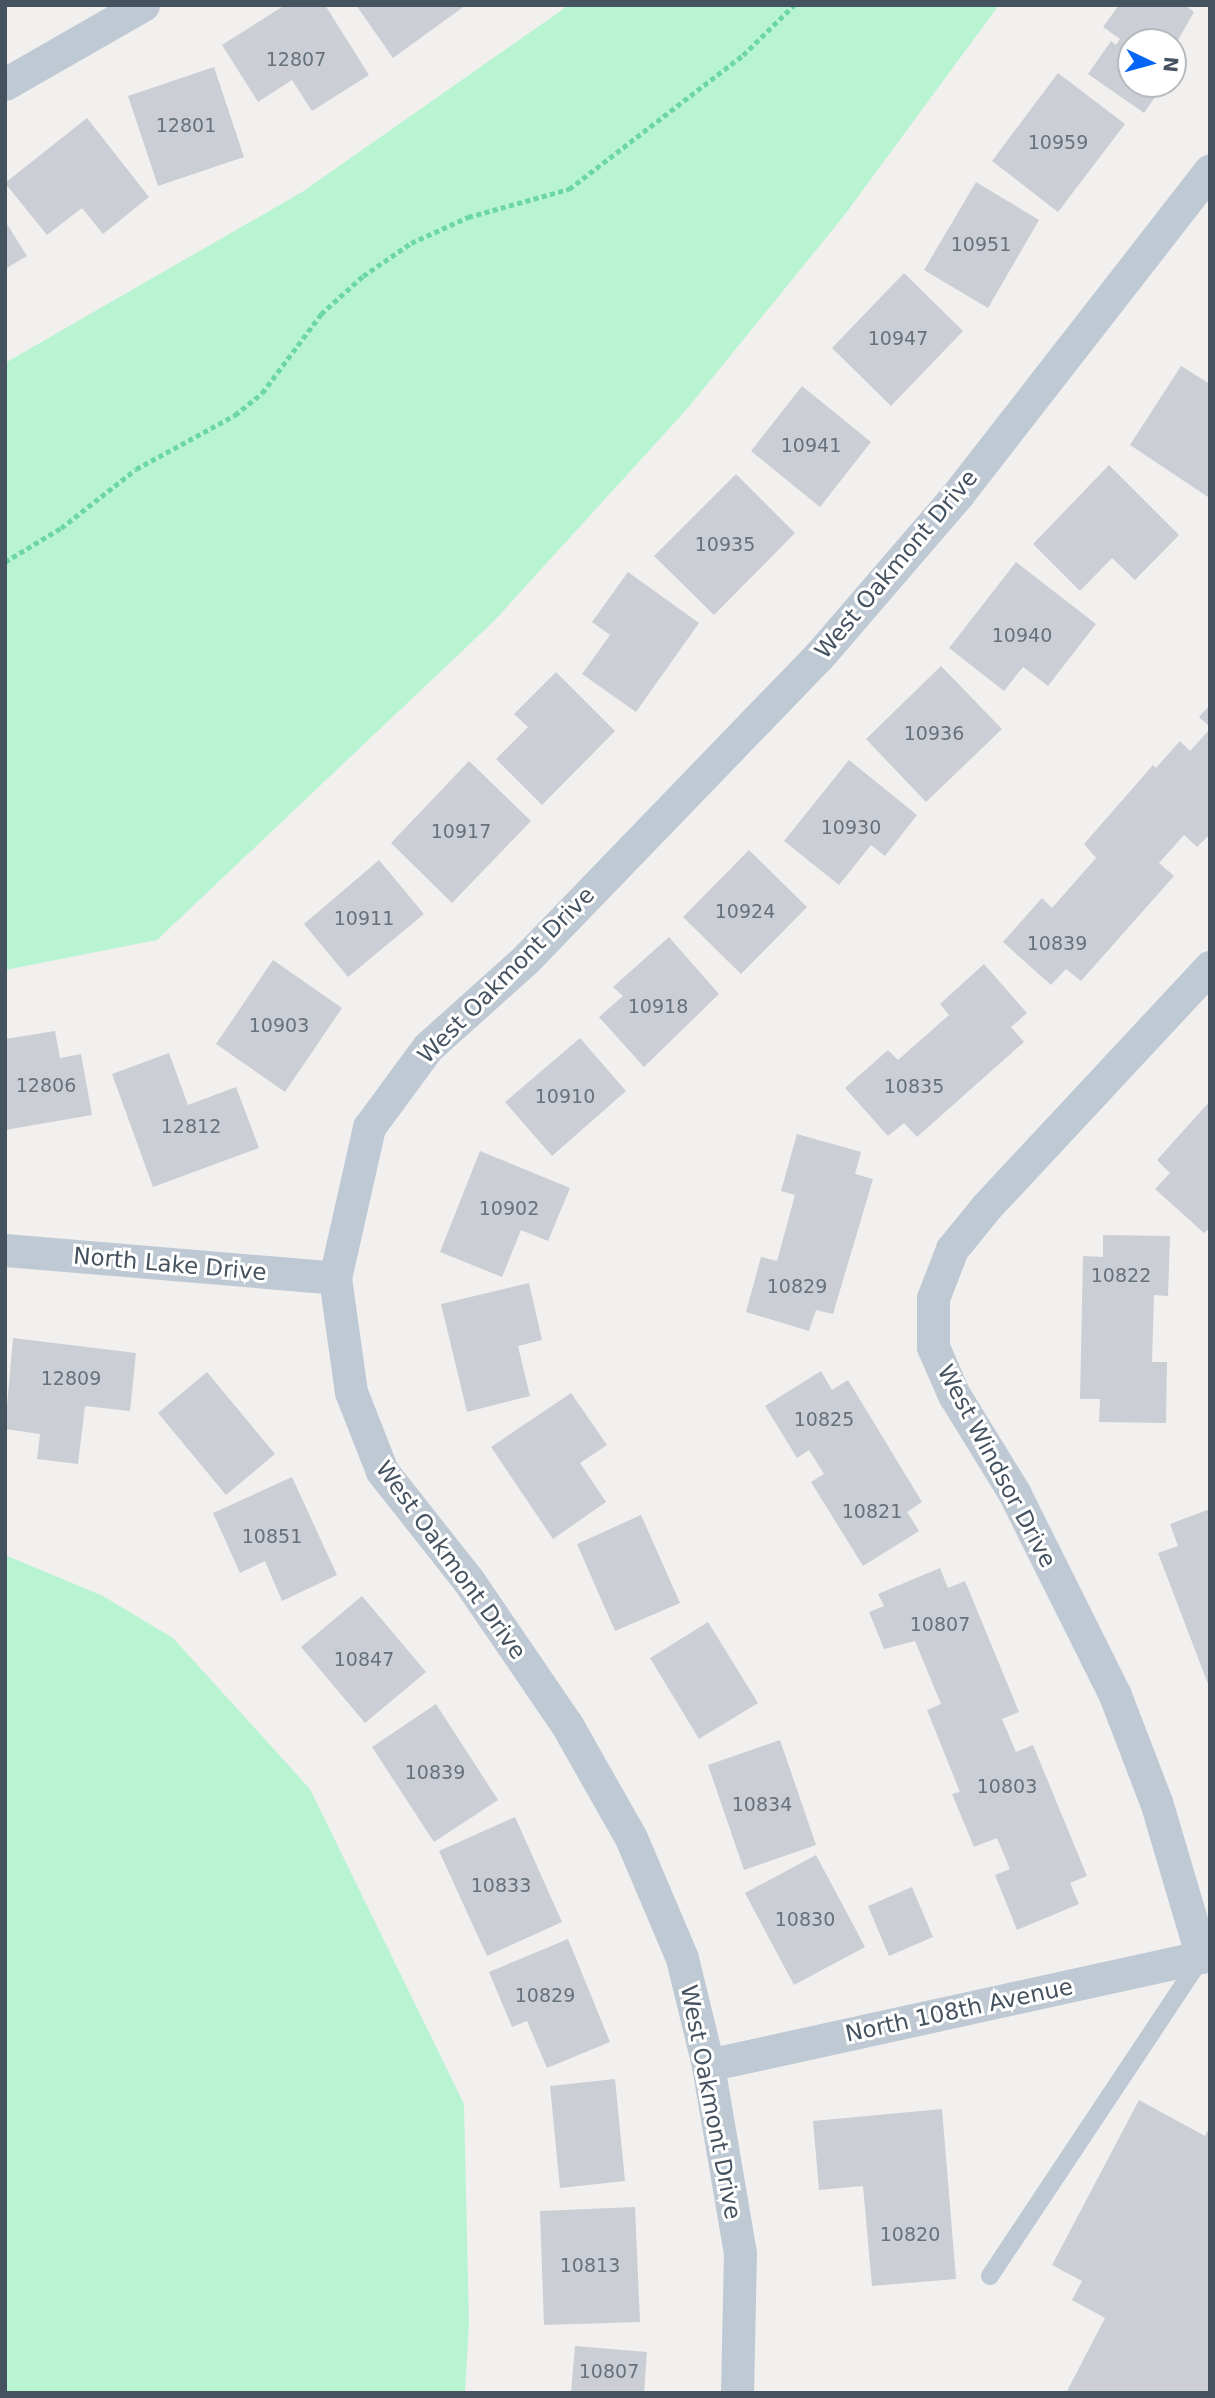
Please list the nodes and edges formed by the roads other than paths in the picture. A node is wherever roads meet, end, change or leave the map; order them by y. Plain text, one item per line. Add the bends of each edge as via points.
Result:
1 (143, 5) edge
2 (97, 17) edge
3 (5, 84) edge
4 (1210, 170) edge
5 (1210, 967) edge
6 (5, 1250) edge
7 (335, 1278) junction
8 (1206, 1956) edge
9 (708, 2066) junction
10 (990, 2276) dead end
11 (737, 2393) edge

1 - 2 street
2 - 3 street
4 - 7 street, West Oakmont Drive via 958,494 818,657 526,960 428,1047 369,1127
5 - 8 street, West Windsor Drive via 987,1206 952,1249 933,1298 933,1347 954,1395 1015,1494 1115,1695
6 - 7 street, North Lake Drive
7 - 9 street, West Oakmont Drive via 351,1392 382,1471 468,1580 567,1725 631,1838 682,1958
8 - 9 street, North 108th Avenue
8 - 10 lane
9 - 11 street, West Oakmont Drive via 740,2253

